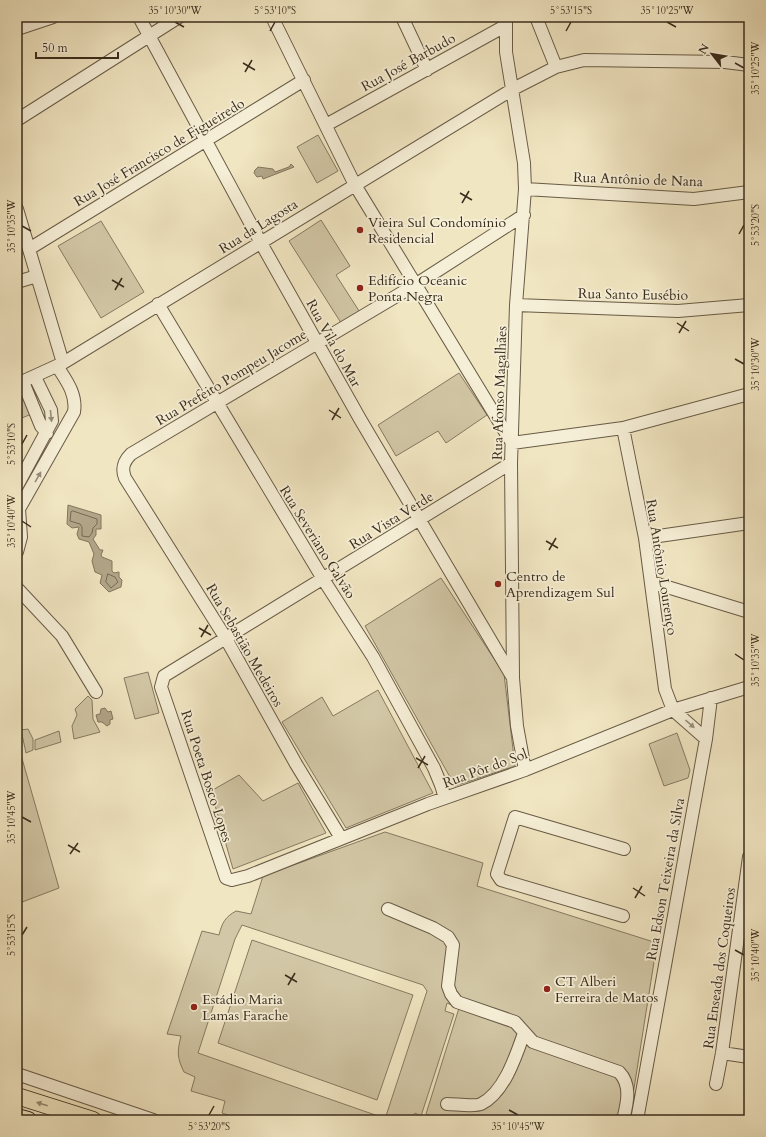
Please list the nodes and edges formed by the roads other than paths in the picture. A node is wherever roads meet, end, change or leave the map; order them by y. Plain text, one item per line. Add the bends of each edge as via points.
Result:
1 (53, 17) edge
2 (139, 17) edge
3 (179, 17) edge
4 (272, 17) edge
5 (402, 17) edge
6 (536, 17) edge
7 (505, 21) edge
8 (17, 29) edge
9 (149, 36) junction
10 (749, 65) edge
11 (556, 67) junction
12 (427, 70) junction
13 (304, 80) junction
14 (513, 89) junction
15 (17, 120) edge
16 (326, 125) junction
17 (205, 140) junction
18 (355, 185) junction
19 (525, 189) junction
20 (749, 192) edge
21 (17, 209) edge
22 (524, 214) junction
23 (261, 243) junction
24 (29, 249) junction
25 (37, 276) junction
26 (17, 282) edge
27 (415, 285) junction
28 (158, 304) junction
29 (516, 305) junction
30 (749, 305) edge
31 (318, 343) junction
32 (60, 364) junction
33 (35, 377) junction
34 (20, 383) edge
35 (748, 398) edge
36 (217, 404) junction
37 (623, 428) junction
38 (47, 433) junction
39 (512, 443) junction
40 (512, 463) junction
41 (122, 468) joint
42 (17, 486) edge
43 (18, 511) edge
44 (420, 520) junction
45 (749, 522) edge
46 (644, 538) junction
47 (17, 552) edge
48 (323, 579) junction
49 (651, 582) junction
50 (17, 588) edge
51 (749, 612) edge
52 (225, 637) junction
53 (164, 676) joint
54 (513, 678) junction
55 (749, 687) edge
56 (96, 692) dead end
57 (711, 698) junction
58 (673, 710) junction
59 (706, 739) junction
60 (525, 770) junction
61 (445, 798) junction
62 (341, 838) junction
63 (624, 849) dead end
64 (749, 857) edge
65 (232, 880) joint
66 (388, 909) dead end
67 (623, 916) dead end
68 (524, 1033) junction
69 (722, 1053) junction
70 (749, 1057) edge
71 (17, 1074) edge
72 (716, 1084) dead end
73 (17, 1096) edge
74 (447, 1104) dead end
75 (17, 1116) edge
76 (28, 1120) edge
77 (93, 1120) edge
78 (153, 1120) edge
79 (623, 1120) edge
80 (637, 1120) edge

1 - 8 street
2 - 9 street, Rua Vila do Mar
3 - 9 street
4 - 13 street
5 - 12 street
6 - 11 street
7 - 12 street, Rua José Barbudo
7 - 14 street, Rua Afonso Magalhães via 506,52
9 - 15 street
9 - 17 street, Rua Vila do Mar
10 - 11 street, Rua da Lagosta via 725,62 599,60
11 - 14 street, Rua da Lagosta
12 - 16 street, Rua José Barbudo
13 - 16 street
13 - 17 street, Rua José Francisco de Figueiredo
14 - 18 street, Rua da Lagosta
14 - 19 street, Rua Afonso Magalhães via 524,163
16 - 18 street
17 - 23 street, Rua Vila do Mar
17 - 24 street, Rua José Francisco de Figueiredo
18 - 23 street, Rua da Lagosta
18 - 27 street
19 - 20 street, Rua Antônio de Nana via 694,199
19 - 22 street, Rua Afonso Magalhães
21 - 24 street
22 - 27 street, Rua Prefeito Pompeu Jacome
22 - 29 street, Rua Afonso Magalhães
23 - 28 street, Rua da Lagosta
23 - 31 street, Rua Vila do Mar
24 - 25 street
25 - 26 street
25 - 32 street
27 - 31 street, Rua Prefeito Pompeu Jacome
27 - 39 street
28 - 32 street, Rua da Lagosta
28 - 36 street, Rua Severiano Galvão
29 - 30 street, Rua Santo Eusébio via 678,311
29 - 39 street, Rua Afonso Magalhães
31 - 36 street, Rua Prefeito Pompeu Jacome
31 - 44 street, Rua Vila do Mar
32 - 33 street, Rua da Lagosta
43 -> 32 street via 74,412 75,400
33 - 34 street, Rua da Lagosta
33 -> 38 street via 50,410 52,422
34 - 38 street
35 - 37 street
36 - 41 street, Rua Prefeito Pompeu Jacome via 131,454
36 - 48 street, Rua Severiano Galvão
37 - 39 street
37 - 46 street, Rua Antônio Lourenço
38 - 42 street
39 - 40 street, Rua Afonso Magalhães
40 - 44 street, Rua Vista Verde
40 - 54 street, Rua Afonso Magalhães
41 - 52 street, Rua Sebastião Medeiros via 125,478
43 - 47 street via 21,537
44 - 48 street, Rua Vista Verde
44 - 54 street, Rua Vila do Mar
45 - 46 street
46 - 49 street, Rua Antônio Lourenço
48 - 52 street, Rua Vista Verde
48 - 61 street, Rua Severiano Galvão via 404,711 434,768
49 - 51 street
49 - 58 street, Rua Antônio Lourenço via 665,689
50 - 56 street via 62,636
52 - 53 street, Rua Vista Verde
52 - 62 street, Rua Sebastião Medeiros
53 - 65 street, Rua Poeta Bosco Lopes via 161,687 223,875
54 - 60 street, Rua Afonso Magalhães via 517,726
55 - 57 street, Rua Pôr do Sol
57 - 58 street, Rua Pôr do Sol
57 - 59 street, Rua Edson Teixeira da Silva
58 -> 59 street
58 - 60 street, Rua Pôr do Sol
59 - 80 street, Rua Edson Teixeira da Silva
60 - 61 street, Rua Pôr do Sol
61 - 62 street, Rua Pôr do Sol
62 - 65 street, Rua Pôr do Sol via 248,876
63 - 67 street via 515,817 497,874 501,880
64 - 69 street, Rua Enseada dos Coqueiros
66 - 68 street via 448,937 453,945 453,951 448,986 457,1002 515,1022
68 - 74 street via 513,1064 495,1094 480,1105
68 - 79 street via 533,1042 619,1072 627,1082 628,1090
69 - 70 street
69 - 72 street, Rua Enseada dos Coqueiros
71 - 78 street
77 -> 73 main road
75 - 76 main road

